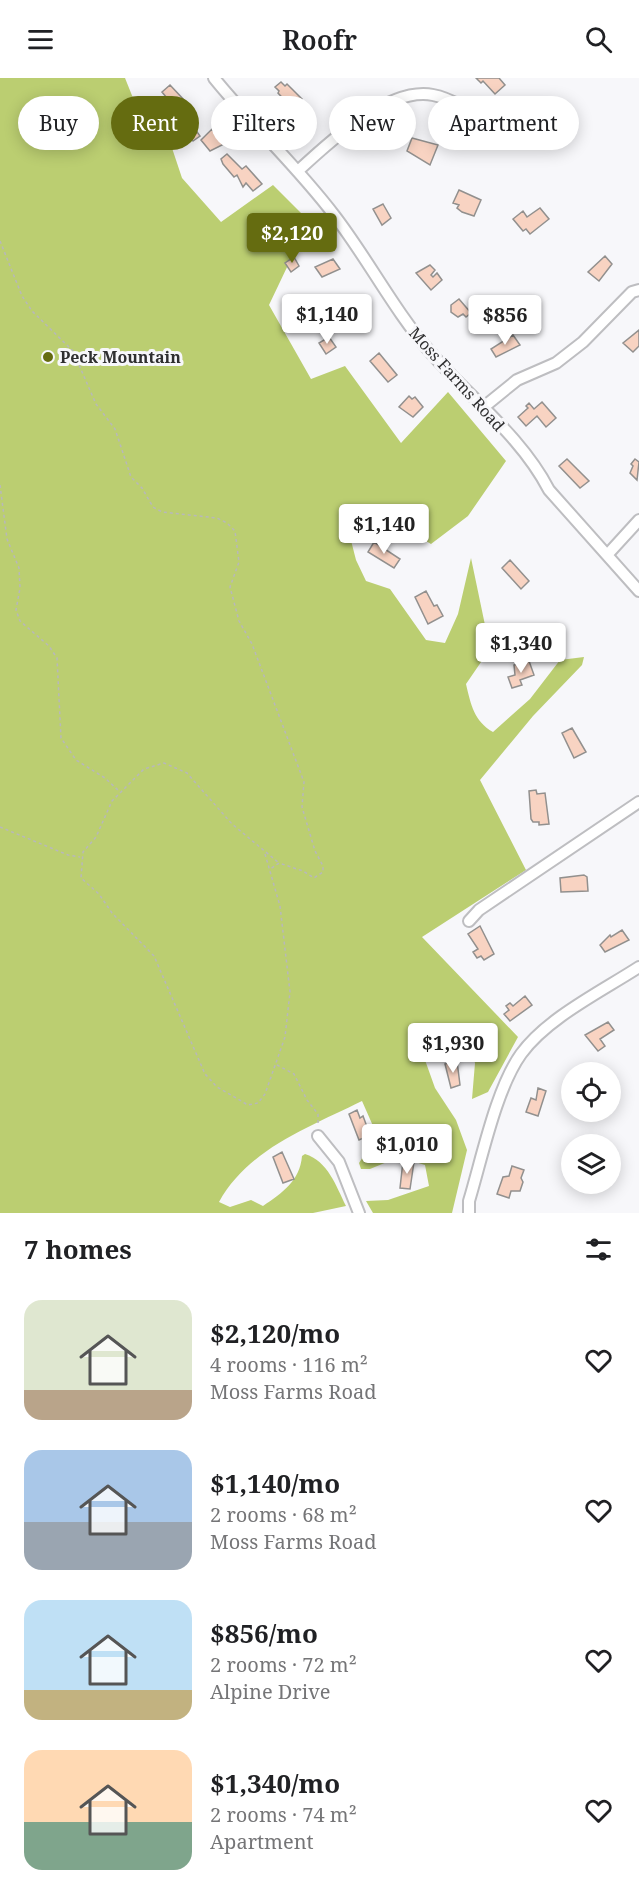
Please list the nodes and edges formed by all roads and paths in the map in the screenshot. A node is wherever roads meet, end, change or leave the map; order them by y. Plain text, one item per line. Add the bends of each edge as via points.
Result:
1 (214, 78) edge
2 (437, 96) edge
3 (299, 170) junction
4 (0, 241) edge
5 (639, 290) edge
6 (485, 406) junction
7 (0, 485) edge
8 (639, 520) edge
9 (608, 554) junction
10 (639, 591) edge
11 (119, 792) junction
12 (639, 802) edge
13 (0, 827) edge
14 (265, 854) junction
15 (81, 858) junction
16 (279, 863) junction
17 (269, 870) junction
18 (469, 921) dead end
19 (639, 967) edge
20 (275, 1064) junction
21 (318, 1136) joint
22 (359, 1213) edge
23 (470, 1213) edge

1 - 3 street, Moss Farms Road
2 - 3 street via 408,97 381,106
3 - 6 street, Moss Farms Road via 431,354
4 - 16 path via 22,296 73,351 96,404 115,429 131,477 153,507 162,512 217,518 235,531 238,562 231,587 239,621 252,644 304,782 302,807 323,866 314,878
5 - 6 street via 632,292 583,342 556,363 517,380
6 - 9 street, Moss Farms Road via 540,472 549,490
7 - 11 path via 8,539 19,568 16,610 20,621 57,658 61,738 76,760
8 - 9 street
9 - 10 street, Moss Farms Road
11 - 14 path via 154,764 177,767
11 - 15 path
12 - 18 street via 479,910
13 - 15 path
14 - 16 path
14 - 17 path
15 - 20 path via 81,878 154,956 205,1074 217,1087 248,1105 258,1103
16 - 17 path
17 - 20 path via 280,906 290,992 285,1037
19 - 23 street via 549,1026 521,1054 501,1096 469,1201
20 - 21 path via 300,1082 318,1114
21 - 22 street via 339,1162

